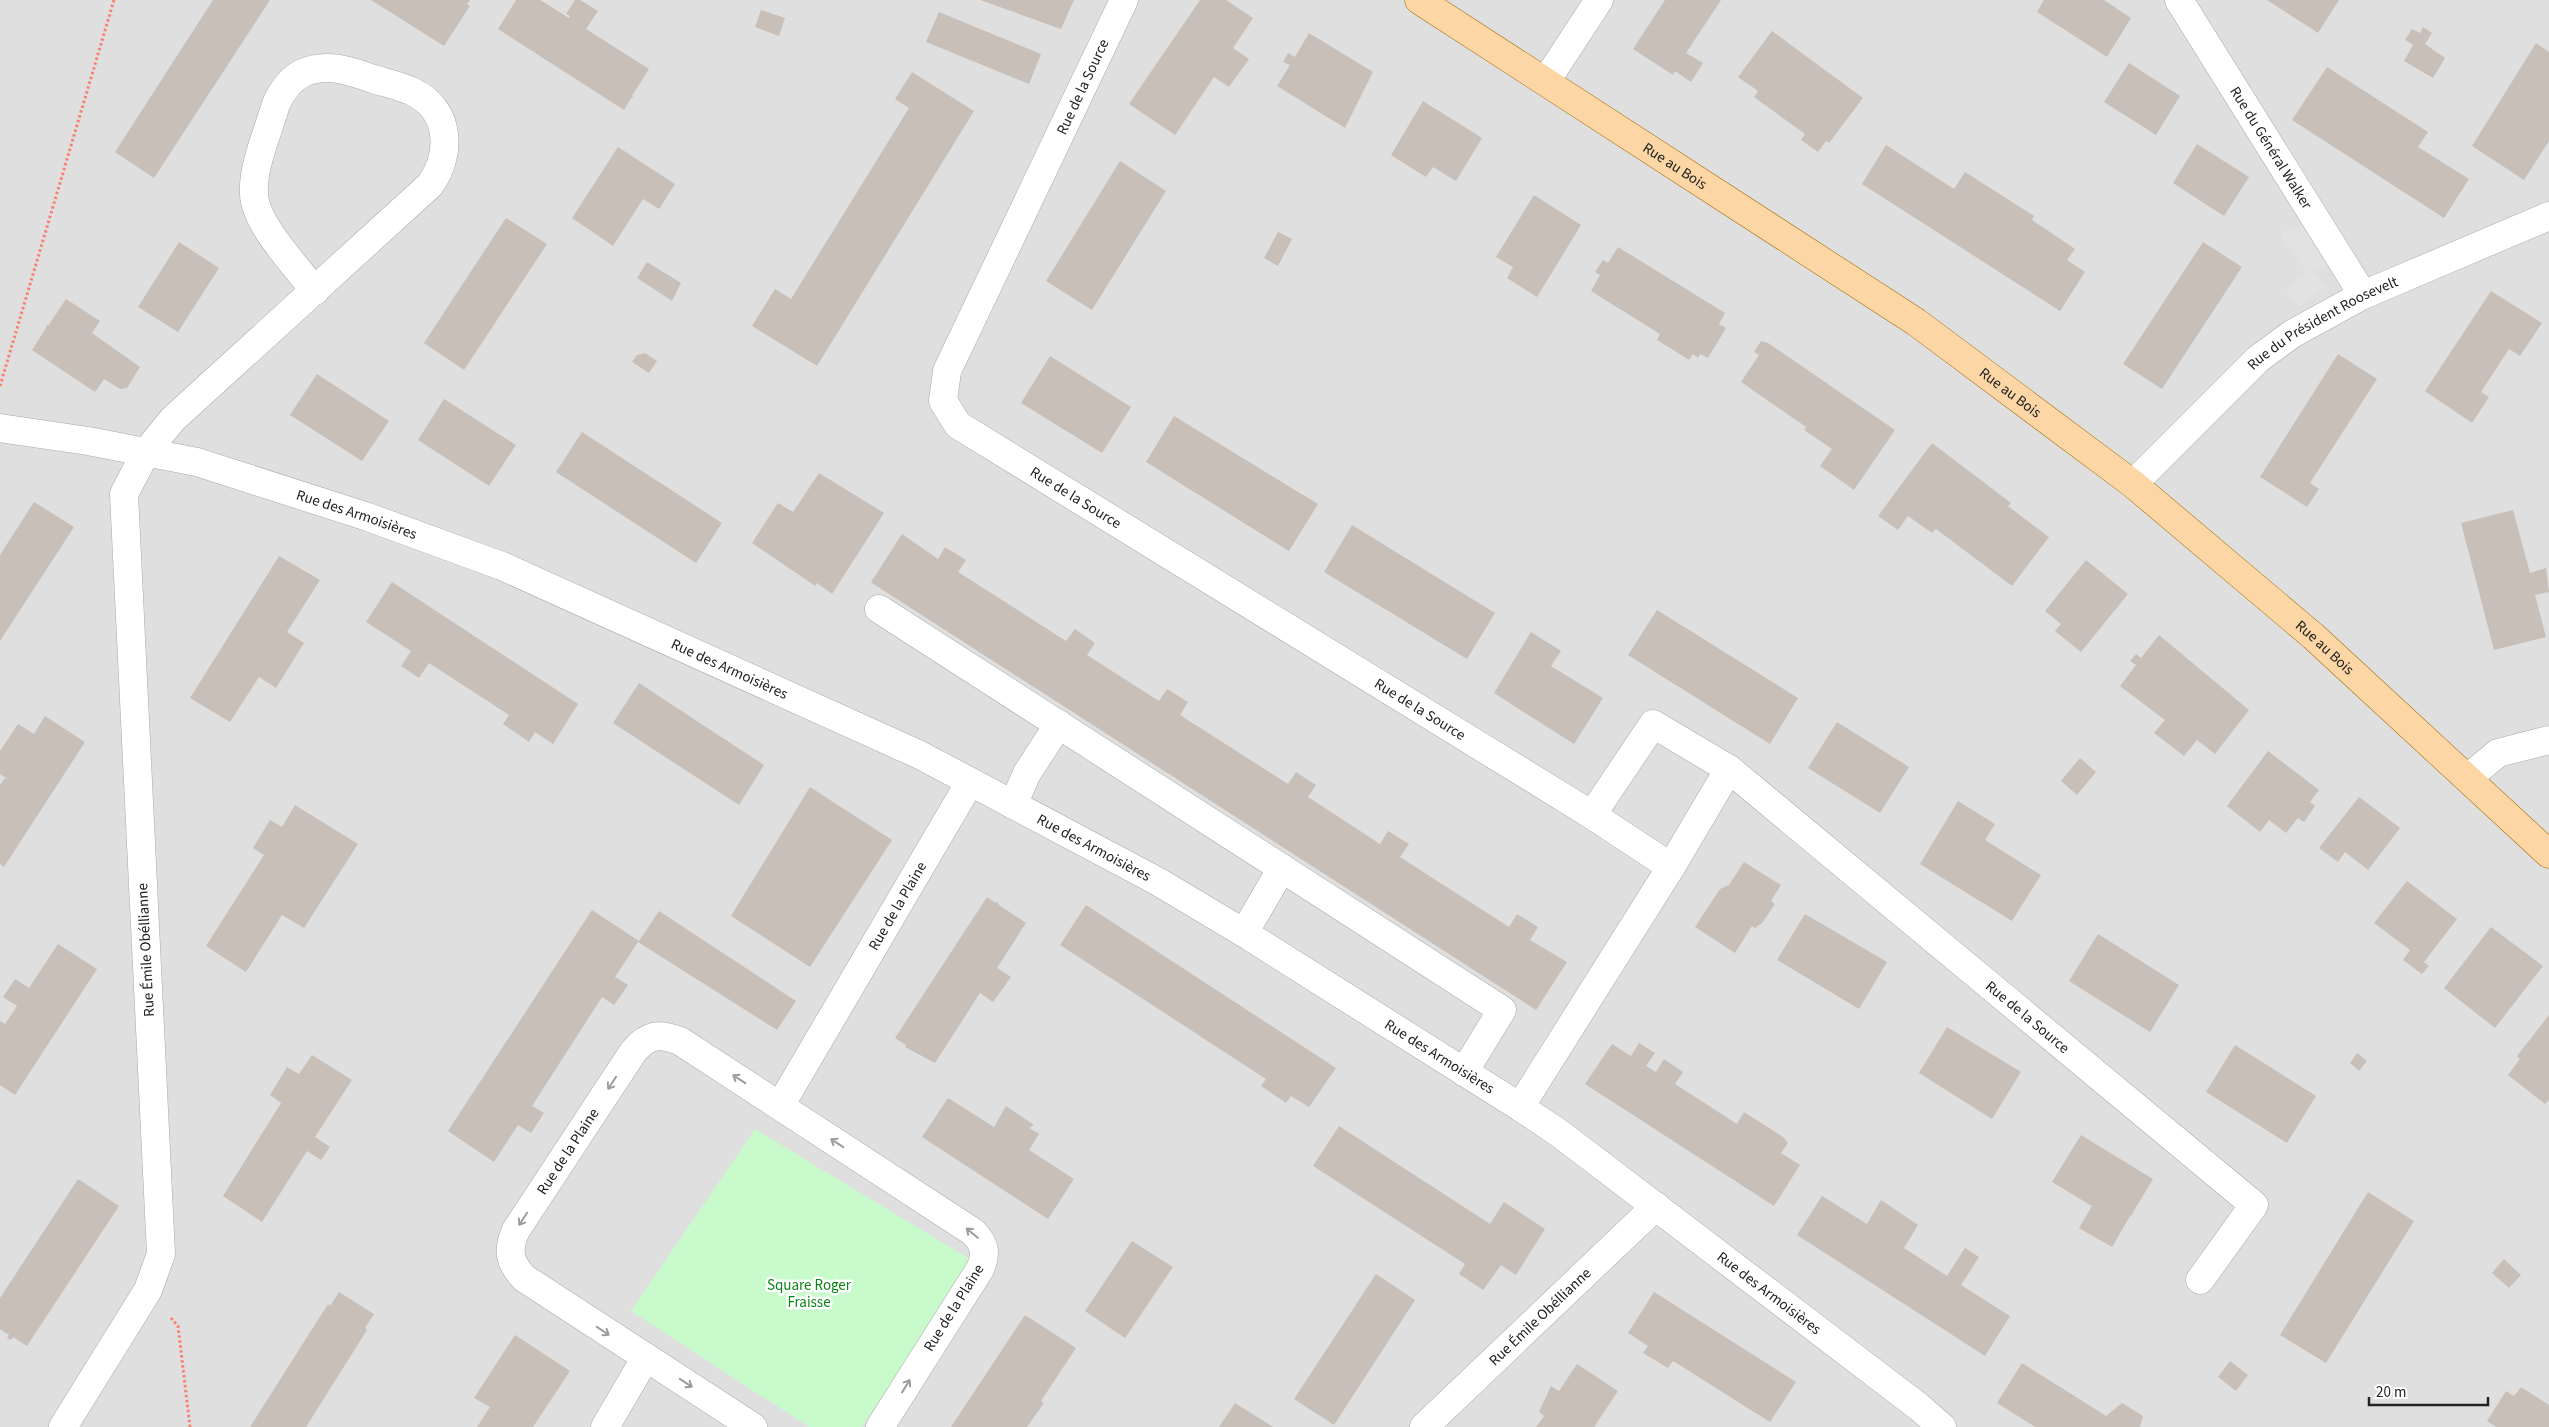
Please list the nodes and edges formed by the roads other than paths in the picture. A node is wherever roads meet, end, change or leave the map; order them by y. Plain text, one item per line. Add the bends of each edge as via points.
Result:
1 (1124, 0) edge
2 (1418, 0) edge
3 (1599, 0) edge
4 (2179, 0) edge
5 (1546, 80) junction
6 (2549, 216) edge
7 (315, 291) junction
8 (2363, 295) junction
9 (0, 428) edge
10 (146, 452) junction
11 (2133, 484) junction
12 (879, 609) dead end
13 (1059, 724) junction
14 (2549, 740) edge
15 (1729, 769) junction
16 (2469, 777) junction
17 (970, 782) junction
18 (1013, 805) junction
19 (1592, 815) junction
20 (2549, 854) edge
21 (1671, 867) junction
22 (1282, 868) junction
23 (1244, 933) junction
24 (1464, 1072) junction
25 (780, 1106) junction
26 (1520, 1107) junction
27 (1656, 1206) junction
28 (2200, 1280) dead end
29 (646, 1357) junction
30 (63, 1427) edge
31 (605, 1427) edge
32 (753, 1427) edge
33 (880, 1427) edge
34 (1424, 1427) edge
35 (1942, 1427) edge

1 - 19 street, Rue de la Source via 947,371 943,401 958,425
2 - 5 main road, Rue au Bois
3 - 5 street
4 - 8 street, Rue du Général Walker
5 - 11 main road, Rue au Bois via 1916,322
6 - 8 street, Rue du Président Roosevelt
7 - 7 street via 430,185 440,172 446,148 443,125 420,96 338,69 302,73 282,92 254,189 257,210 265,225
7 - 10 street via 173,419
8 - 11 street, Rue du Président Roosevelt via 2292,334 2258,359
9 - 10 street, Rue des Armoisières
10 - 17 street, Rue des Armoisières via 215,468 368,517 502,566 920,756
10 - 30 street, Rue Émile Obéllianne via 124,494 161,1254 148,1290
11 - 16 main road, Rue au Bois via 2313,636
12 - 13 street
13 - 18 street via 1027,773
13 - 22 street
14 - 16 street via 2498,754
15 - 19 street, Rue de la Source via 1653,724
15 - 21 street
15 - 28 street, Rue de la Source via 2254,1205
16 - 20 main road, Rue au Bois
17 - 18 street, Rue des Armoisières
17 - 25 street, Rue de la Plaine
18 - 23 street, Rue des Armoisières via 1157,881
19 - 21 street, Rue de la Source
21 - 26 street
22 - 23 street
22 - 24 street via 1502,1010
23 - 24 street, Rue des Armoisières
24 - 26 street, Rue des Armoisières
25 -> 29 street, Rue de la Plaine via 680,1040 652,1035 633,1052 516,1230 509,1254 514,1267 524,1278
33 -> 25 street, Rue de la Plaine via 980,1269 985,1250 973,1232
26 - 27 street, Rue des Armoisières
27 - 34 street, Rue Émile Obéllianne
27 - 35 street, Rue des Armoisières via 1919,1406
29 - 31 street
29 -> 32 street, Rue de la Plaine

